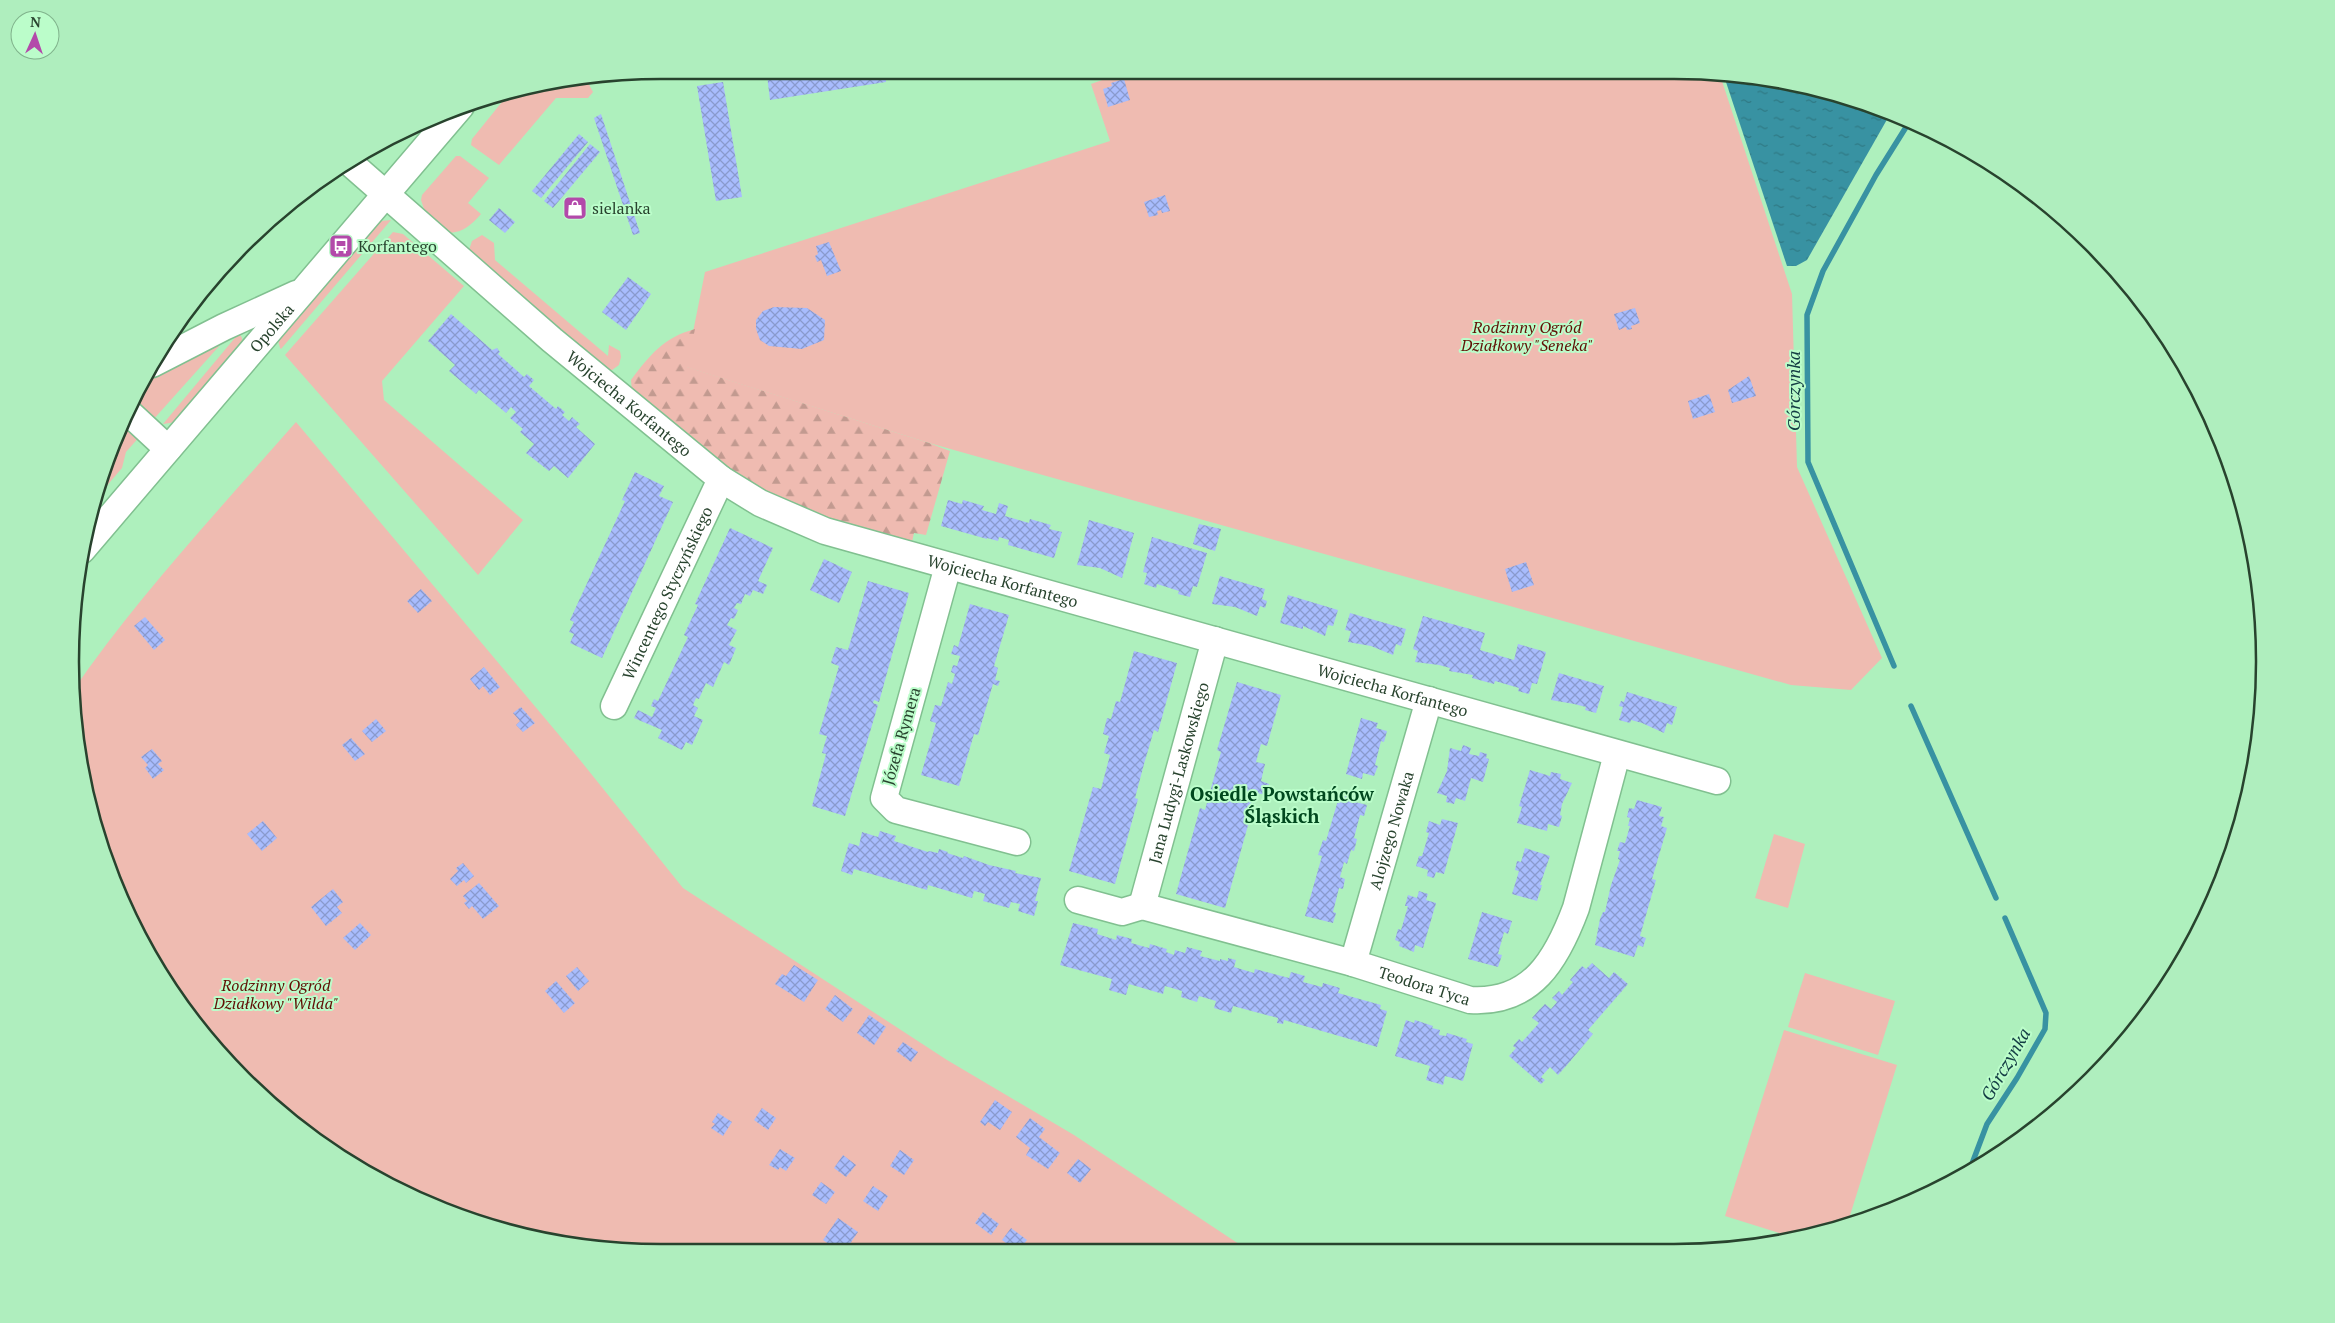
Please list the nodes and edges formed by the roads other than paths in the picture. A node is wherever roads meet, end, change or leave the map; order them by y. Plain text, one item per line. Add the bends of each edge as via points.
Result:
1 (450, 119) edge
2 (354, 167) edge
3 (386, 194) junction
4 (302, 292) junction
5 (165, 357) edge
6 (133, 417) edge
7 (168, 449) junction
8 (721, 479) junction
9 (93, 538) edge
10 (948, 566) junction
11 (1215, 640) junction
12 (1428, 700) junction
13 (614, 706) dead end
14 (1617, 754) junction
15 (1717, 781) dead end
16 (1017, 842) dead end
17 (1078, 900) dead end
18 (1142, 906) junction
19 (1353, 963) junction

1 - 3 street, Opolska
2 - 3 street, Wojciecha Korfantego
3 - 4 street, Opolska
3 - 8 street, Wojciecha Korfantego via 552,340
4 - 5 street
4 - 7 street, Opolska
6 - 7 street
7 - 9 street, Opolska
8 - 10 street, Wojciecha Korfantego via 760,503 825,531
8 - 13 street, Wincentego Styczyńskiego
10 - 11 street, Wojciecha Korfantego
10 - 16 street, Józefa Rymera via 884,798 896,810
11 - 12 street, Wojciecha Korfantego
11 - 18 street, Jana Ludygi-Laskowskiego
12 - 14 street, Wojciecha Korfantego
12 - 19 street, Alojzego Nowaka
14 - 15 street, Wojciecha Korfantego
14 - 19 street, Teodora Tyca via 1576,908 1555,956 1536,979 1504,997 1470,1000
17 - 18 street, Teodora Tyca via 1122,912
18 - 19 street, Teodora Tyca

